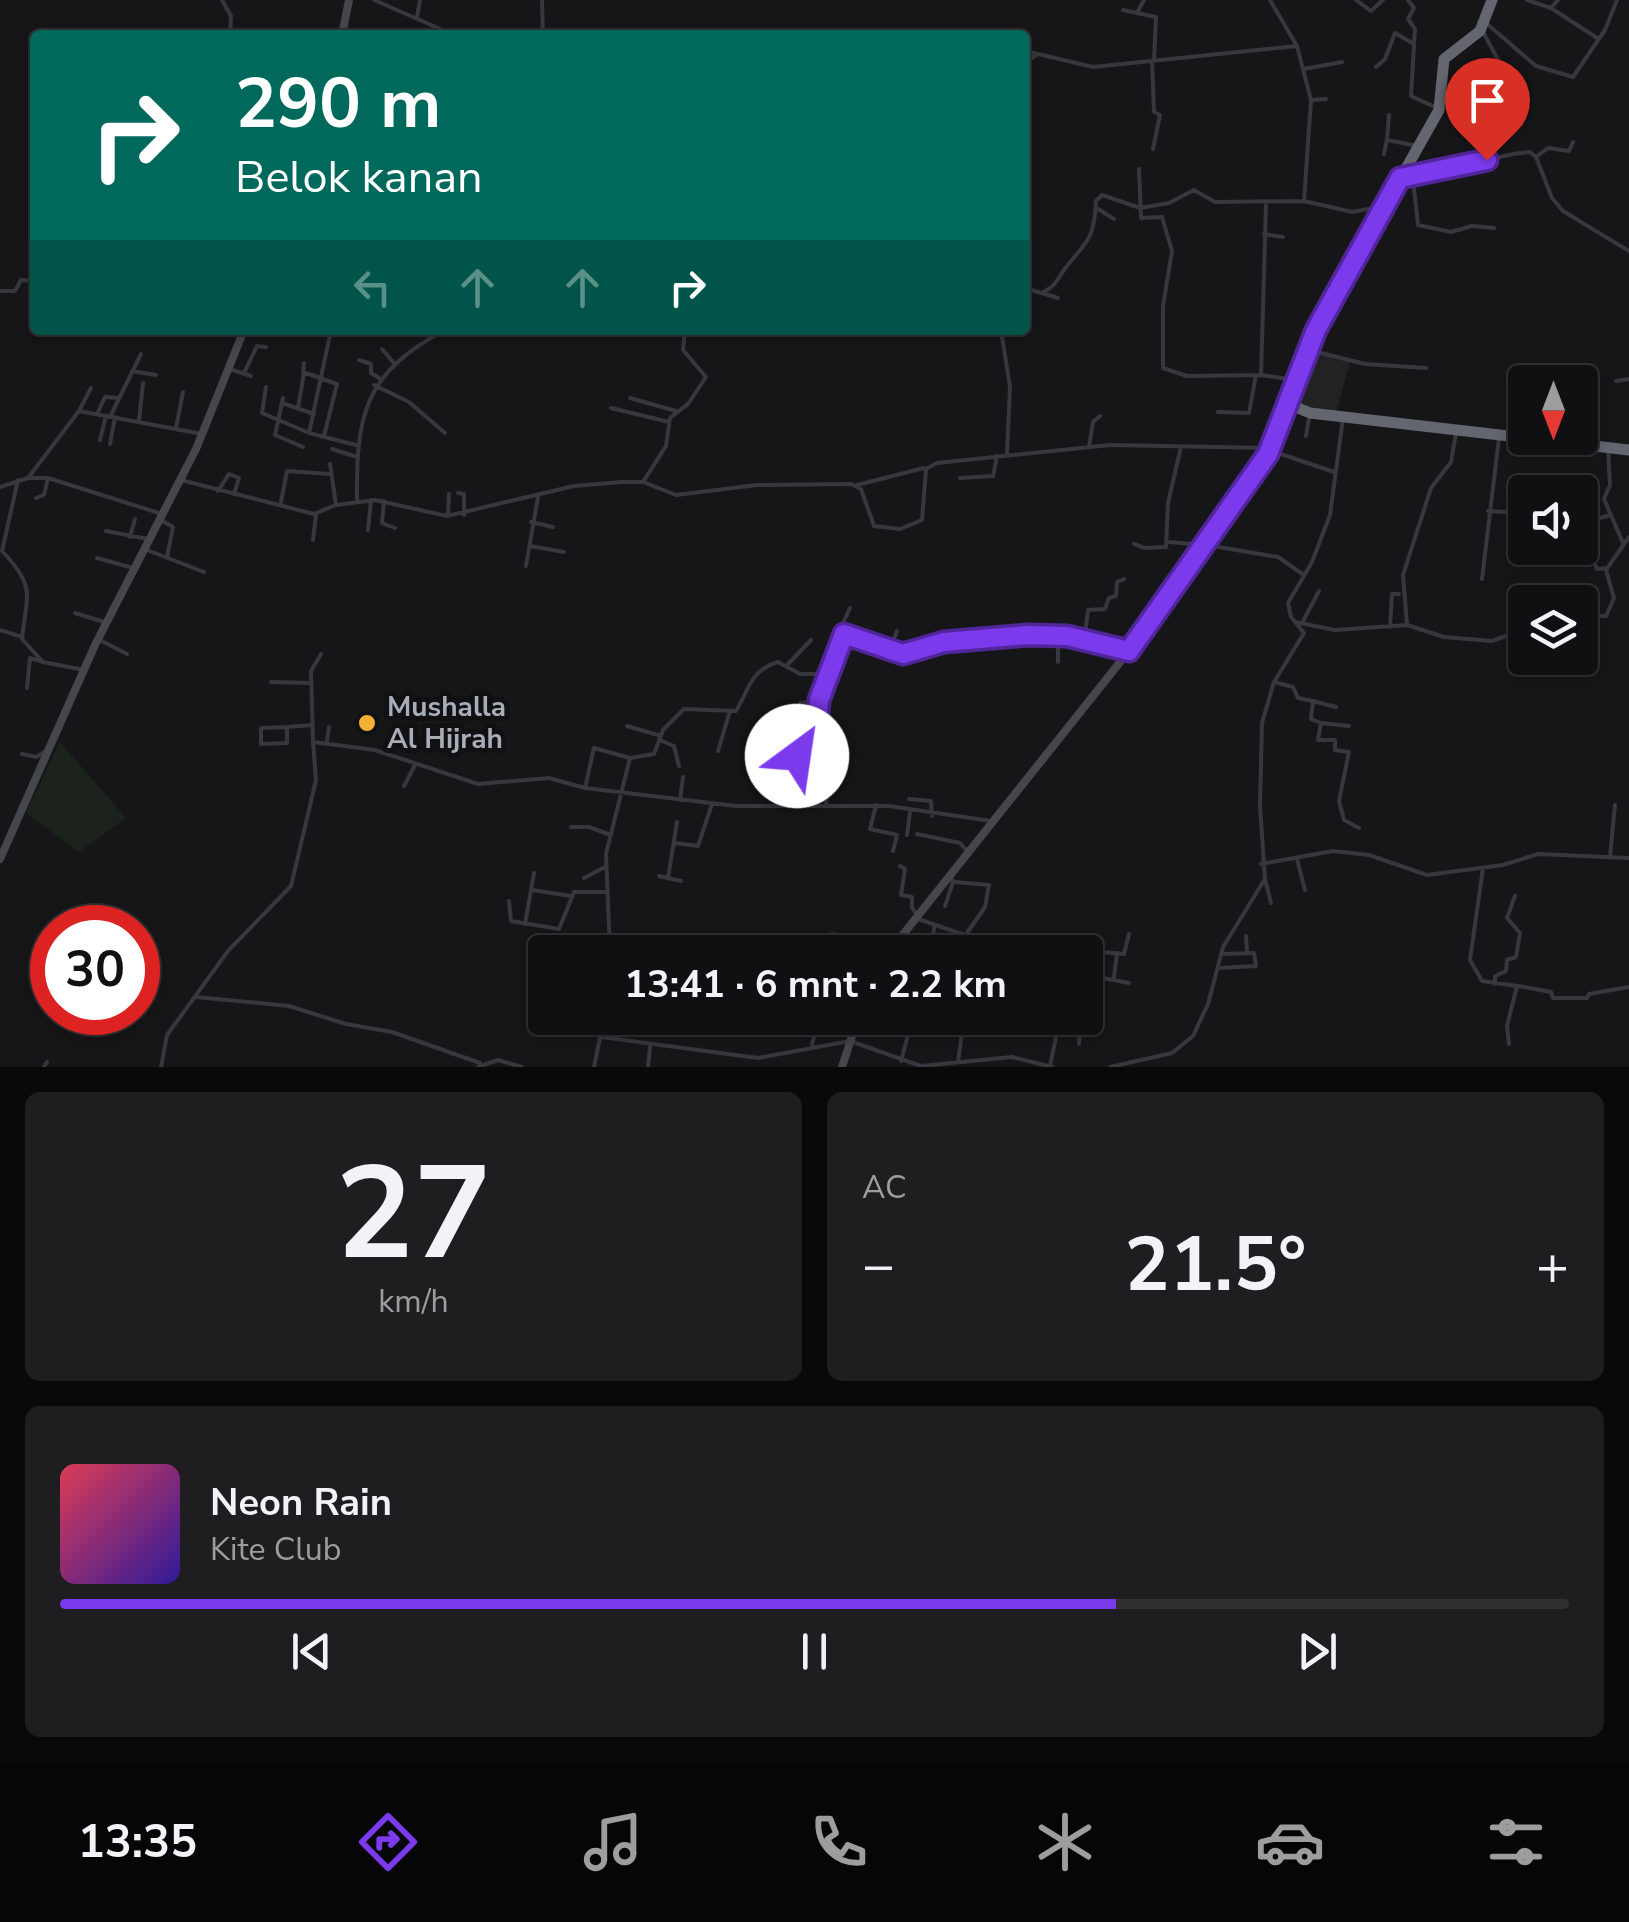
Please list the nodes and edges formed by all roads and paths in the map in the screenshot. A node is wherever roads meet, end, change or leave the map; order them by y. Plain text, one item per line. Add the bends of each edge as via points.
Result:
1 (222, 0) edge
2 (349, 0) edge
3 (374, 0) edge
4 (420, 0) edge
5 (542, 0) edge
6 (1144, 0) edge
7 (1270, 0) edge
8 (1356, 0) edge
9 (1383, 0) edge
10 (1408, 0) edge
11 (1492, 0) edge
12 (1527, 0) edge
13 (1558, 0) edge
14 (1617, 0) edge
15 (1550, 8) junction
16 (1123, 10) dead end
17 (1137, 13) junction
18 (417, 17) junction
19 (1483, 26) junction
20 (438, 27) junction
21 (230, 30) edge
22 (343, 30) edge
23 (437, 30) edge
24 (444, 30) edge
25 (543, 30) edge
26 (1597, 38) junction
27 (1414, 44) junction
28 (1297, 46) junction
29 (1030, 53) edge
30 (1036, 55) junction
31 (1030, 60) edge
32 (1153, 61) junction
33 (1342, 62) dead end
34 (1376, 67) dead end
35 (1304, 69) junction
36 (1512, 84) dead end
37 (1311, 100) junction
38 (1326, 100) dead end
39 (1439, 110) junction
40 (1389, 115) dead end
41 (1387, 139) junction
42 (1573, 142) dead end
43 (1376, 146) dead end
44 (1418, 146) junction
45 (1153, 149) dead end
46 (1385, 150) junction
47 (1396, 150) dead end
48 (1536, 157) junction
49 (1139, 170) dead end
50 (1406, 178) junction
51 (1304, 201) junction
52 (1266, 203) junction
53 (1096, 208) junction
54 (1140, 208) junction
55 (1385, 208) junction
56 (1114, 220) dead end
57 (1494, 228) dead end
58 (1264, 234) junction
59 (1283, 237) dead end
60 (1629, 251) edge
61 (30, 281) edge
62 (1030, 289) edge
63 (0, 291) edge
64 (1042, 292) junction
65 (1058, 298) dead end
66 (242, 335) edge
67 (330, 335) edge
68 (437, 335) edge
69 (685, 335) edge
70 (1002, 335) edge
71 (266, 347) dead end
72 (382, 349) dead end
73 (1309, 350) junction
74 (141, 354) dead end
75 (359, 360) dead end
76 (398, 361) junction
77 (304, 364) dead end
78 (230, 368) junction
79 (1426, 368) dead end
80 (132, 372) junction
81 (304, 372) junction
82 (244, 373) junction
83 (156, 375) dead end
84 (1258, 375) junction
85 (251, 376) dead end
86 (320, 376) junction
87 (379, 378) junction
88 (1629, 379) edge
89 (1296, 380) junction
90 (1616, 381) dead end
91 (143, 383) dead end
92 (374, 385) junction
93 (266, 387) dead end
94 (92, 388) dead end
95 (183, 392) dead end
96 (1291, 396) junction
97 (118, 398) junction
98 (630, 398) dead end
99 (298, 408) junction
100 (610, 408) dead end
101 (78, 411) junction
102 (676, 411) junction
103 (1218, 412) dead end
104 (1285, 413) junction
105 (1307, 413) junction
106 (97, 414) junction
107 (314, 414) junction
108 (1100, 416) dead end
109 (110, 417) junction
110 (1344, 418) junction
111 (278, 419) junction
112 (139, 421) junction
113 (669, 422) junction
114 (176, 428) junction
115 (308, 433) junction
116 (445, 433) dead end
117 (1456, 433) junction
118 (202, 434) junction
119 (324, 436) junction
120 (1306, 436) dead end
121 (1500, 438) junction
122 (100, 440) dead end
123 (110, 444) dead end
124 (356, 445) junction
125 (302, 447) dead end
126 (1089, 447) junction
127 (1180, 447) junction
128 (1608, 448) junction
129 (332, 449) dead end
130 (1271, 449) junction
131 (1629, 450) edge
132 (1006, 455) junction
133 (997, 456) junction
134 (356, 457) junction
135 (330, 464) dead end
136 (929, 465) junction
137 (186, 468) junction
138 (972, 468) dead end
139 (1334, 472) junction
140 (329, 474) junction
141 (977, 476) junction
142 (28, 478) junction
143 (48, 478) junction
144 (960, 478) dead end
145 (18, 480) junction
146 (181, 480) junction
147 (195, 482) junction
148 (643, 482) junction
149 (856, 486) junction
150 (0, 487) edge
151 (218, 491) junction
152 (458, 493) dead end
153 (234, 494) junction
154 (449, 494) dead end
155 (538, 497) junction
156 (36, 498) dead end
157 (371, 500) junction
158 (384, 501) junction
159 (357, 502) junction
160 (281, 504) junction
161 (336, 505) junction
162 (1488, 511) junction
163 (1508, 512) edge
164 (316, 514) junction
165 (464, 514) junction
166 (448, 516) junction
167 (1611, 516) junction
168 (163, 517) junction
169 (135, 518) dead end
170 (1598, 519) edge
171 (532, 522) junction
172 (553, 527) dead end
173 (395, 528) dead end
174 (368, 530) dead end
175 (106, 531) dead end
176 (130, 536) junction
177 (1629, 537) edge
178 (152, 540) junction
179 (312, 540) dead end
180 (1169, 542) junction
181 (1134, 544) dead end
182 (1623, 544) junction
183 (1206, 545) junction
184 (530, 546) junction
185 (147, 550) junction
186 (553, 550) junction
187 (564, 552) dead end
188 (1198, 556) junction
189 (97, 558) dead end
190 (166, 558) junction
191 (548, 562) dead end
192 (1596, 565) edge
193 (526, 566) dead end
194 (1608, 568) junction
195 (137, 570) junction
196 (204, 572) dead end
197 (1304, 576) junction
198 (1124, 579) dead end
199 (1482, 579) dead end
200 (1319, 591) dead end
201 (1402, 594) junction
202 (850, 608) dead end
203 (75, 612) dead end
204 (1598, 616) edge
205 (107, 622) junction
206 (1294, 622) junction
207 (1302, 623) junction
208 (1406, 626) junction
209 (1390, 627) junction
210 (0, 630) edge
211 (896, 631) dead end
212 (846, 634) junction
213 (1508, 635) edge
214 (1058, 636) junction
215 (22, 637) junction
216 (98, 639) junction
217 (811, 640) dead end
218 (1084, 643) junction
219 (890, 649) junction
220 (1129, 651) junction
221 (126, 654) dead end
222 (321, 654) dead end
223 (43, 662) junction
224 (1058, 662) dead end
225 (788, 664) junction
226 (84, 670) junction
227 (830, 674) junction
228 (271, 682) dead end
229 (1274, 682) junction
230 (311, 683) junction
231 (27, 688) dead end
232 (819, 700) junction
233 (1313, 700) junction
234 (1336, 707) dead end
235 (799, 710) dead end
236 (730, 711) junction
237 (1320, 723) junction
238 (312, 725) junction
239 (627, 726) dead end
240 (1349, 726) dead end
241 (287, 727) junction
242 (329, 727) dead end
243 (661, 738) junction
244 (328, 741) junction
245 (313, 742) junction
246 (816, 748) junction
247 (718, 751) dead end
248 (49, 753) junction
249 (22, 754) dead end
250 (630, 758) junction
251 (747, 759) dead end
252 (415, 765) junction
253 (679, 766) dead end
254 (683, 777) dead end
255 (404, 786) dead end
256 (585, 788) junction
257 (622, 792) junction
258 (910, 799) dead end
259 (680, 800) junction
260 (712, 804) junction
261 (876, 805) junction
262 (1615, 805) dead end
263 (826, 806) junction
264 (910, 812) junction
265 (932, 816) junction
266 (677, 822) dead end
267 (992, 822) junction
268 (571, 827) dead end
269 (1359, 828) dead end
270 (608, 834) junction
271 (917, 834) dead end
272 (907, 835) dead end
273 (675, 843) junction
274 (893, 851) dead end
275 (967, 851) junction
276 (1610, 856) junction
277 (1629, 858) edge
278 (0, 859) edge
279 (1298, 859) junction
280 (1261, 864) junction
281 (900, 866) dead end
282 (605, 867) junction
283 (1483, 868) junction
284 (534, 873) dead end
285 (659, 876) dead end
286 (584, 878) dead end
287 (668, 878) junction
288 (1264, 879) junction
289 (950, 880) junction
290 (681, 881) dead end
291 (530, 889) junction
292 (1305, 890) dead end
293 (607, 892) junction
294 (572, 896) junction
295 (1514, 896) dead end
296 (509, 902) dead end
297 (1271, 903) dead end
298 (945, 906) dead end
299 (916, 915) junction
300 (525, 924) junction
301 (934, 927) junction
302 (832, 934) dead end
303 (1129, 934) dead end
304 (609, 935) edge
305 (835, 935) edge
306 (902, 935) edge
307 (933, 935) edge
308 (962, 935) edge
309 (967, 935) edge
310 (1246, 936) dead end
311 (1103, 952) edge
312 (1117, 952) junction
313 (1248, 953) junction
314 (1221, 954) junction
315 (1219, 968) junction
316 (1103, 978) edge
317 (1114, 980) junction
318 (1129, 984) dead end
319 (1494, 984) junction
320 (1517, 986) junction
321 (1629, 987) edge
322 (196, 997) junction
323 (814, 1035) edge
324 (852, 1035) edge
325 (908, 1035) edge
326 (962, 1035) edge
327 (1057, 1035) edge
328 (1079, 1035) edge
329 (602, 1037) joint
330 (850, 1040) junction
331 (1078, 1044) dead end
332 (1510, 1044) dead end
333 (650, 1045) junction
334 (812, 1045) junction
335 (900, 1061) junction
336 (958, 1064) edge
337 (162, 1065) edge
338 (479, 1065) edge
339 (1051, 1066) edge
340 (173, 1067) edge
341 (522, 1067) edge
342 (594, 1067) edge
343 (648, 1067) edge
344 (842, 1067) edge
345 (924, 1067) edge
346 (1110, 1067) edge

1 - 21 street
2 - 22 street
3 - 18 street
4 - 18 street
5 - 25 street
6 - 17 street
7 - 28 street
8 - 9 street via 1370,11
10 - 27 street
11 - 19 highway
12 - 15 street
13 - 15 street
14 - 26 street
15 - 26 street
16 - 17 street
17 - 32 street via 1156,16
18 - 20 street
19 - 26 street via 1536,66 1571,77
19 - 36 street
19 - 39 highway via 1444,59
20 - 23 street
20 - 24 street
27 - 34 street via 1395,34
27 - 39 street via 1411,96
28 - 32 street
28 - 35 street
29 - 30 street
30 - 31 street
30 - 32 street via 1087,68
32 - 45 street via 1154,111 1160,116
33 - 35 street
35 - 37 street
37 - 38 street
37 - 51 street
39 - 44 highway
40 - 41 street
41 - 44 street
41 - 46 street
42 - 48 street via 1569,151 1548,148
43 - 46 street
44 - 50 highway
46 - 47 street
48 - 50 street via 1513,154
48 - 60 street via 1563,211
49 - 54 street
50 - 55 highway
50 - 57 street via 1418,225 1451,232
51 - 52 street
51 - 55 street via 1352,212
52 - 54 street via 1215,202 1194,190
52 - 58 street
53 - 54 street via 1105,194
53 - 56 street
53 - 64 street via 1081,256
54 - 84 street via 1144,221 1162,218 1172,251 1164,368 1187,376
55 - 73 highway
58 - 59 street
58 - 84 street
61 - 63 street
62 - 64 street
64 - 65 street
66 - 78 street
67 - 86 street
68 - 76 street
69 - 102 street via 683,351 706,376
70 - 132 street via 1010,387
71 - 82 street via 257,346
72 - 76 street via 388,360
73 - 79 street via 1365,364
73 - 89 highway
74 - 80 street
75 - 87 street via 371,364
76 - 87 street
77 - 81 street
78 - 82 street
78 - 118 street
80 - 83 street
80 - 97 street
81 - 86 street
81 - 99 street
82 - 85 street
84 - 89 street
84 - 103 street via 1249,413
86 - 107 street
86 - 119 street via 337,384
87 - 92 street
88 - 90 street
89 - 96 highway
91 - 112 street
92 - 116 street via 409,402
92 - 124 street
93 - 111 street via 260,411
94 - 101 street
95 - 114 street
96 - 104 street
96 - 105 highway
97 - 106 street via 105,397
97 - 109 street
98 - 102 street
99 - 107 street
99 - 111 street via 282,401
100 - 113 street
101 - 106 street
101 - 142 street
102 - 113 street
104 - 105 highway
104 - 130 street
105 - 110 highway
105 - 120 street
106 - 109 street
107 - 115 street
108 - 126 street
109 - 112 street
109 - 122 street
109 - 123 street
110 - 117 highway
110 - 139 street
111 - 115 street
111 - 125 street via 275,435
112 - 114 street
113 - 148 street via 666,444
114 - 118 street
115 - 119 street
117 - 121 highway
117 - 201 street via 1451,462 1423,508
118 - 137 street
119 - 124 street
121 - 128 highway
121 - 162 street
124 - 134 street
126 - 127 street
126 - 132 street
127 - 130 street
127 - 180 street via 1168,502
128 - 131 highway
128 - 167 street via 1604,498
129 - 134 street
130 - 139 street
130 - 183 street
132 - 133 street
133 - 136 street
133 - 141 street via 992,476
134 - 159 street
135 - 140 street
136 - 149 street
136 - 149 street via 925,513 915,525 874,526
137 - 146 street
137 - 147 street
138 - 141 street
139 - 197 street via 1330,515
140 - 160 street via 286,470
140 - 161 street
141 - 144 street
142 - 143 street
142 - 145 street
143 - 156 street via 44,495
143 - 168 street
145 - 150 street
145 - 215 street via 2,551 30,592
146 - 147 street
146 - 168 street
147 - 151 street
148 - 149 street via 666,495 757,485
148 - 155 street via 574,486
151 - 153 street
151 - 153 street via 229,474 239,478
152 - 165 street via 464,494
153 - 160 street
154 - 166 street
155 - 165 street
155 - 171 street
157 - 158 street
157 - 159 street
157 - 174 street
158 - 166 street
158 - 173 street via 382,524
159 - 161 street
160 - 164 street
161 - 164 street
162 - 163 street
162 - 199 street
164 - 179 street
165 - 166 street
167 - 170 street
167 - 182 street
168 - 178 street
168 - 190 street via 173,527
169 - 176 street
171 - 172 street
171 - 184 street
175 - 176 street
176 - 178 street
177 - 182 street
178 - 185 street
180 - 181 street via 1163,548
180 - 188 street via 1192,544
182 - 194 street
183 - 188 street
183 - 197 street via 1275,556
184 - 186 street
184 - 193 street
185 - 190 street
185 - 195 street
186 - 187 street
186 - 191 street
188 - 220 street
189 - 195 street
190 - 196 street
192 - 194 street
194 - 204 street via 1614,601 1606,616
195 - 205 street
197 - 206 street via 1288,603
198 - 218 street via 1105,610 1088,610
200 - 207 street
201 - 208 street via 1408,598
201 - 209 street via 1392,594
202 - 212 street
203 - 205 street
205 - 216 street
206 - 207 street
206 - 229 street via 1304,632
207 - 209 street via 1335,630
208 - 209 street
208 - 213 street via 1463,639
210 - 215 street
211 - 219 street
212 - 219 street
212 - 227 street
214 - 218 street
214 - 219 street via 948,642 906,654
214 - 224 street
215 - 223 street
216 - 221 street
216 - 226 street
217 - 225 street
218 - 220 street
220 - 267 street
222 - 230 street
223 - 226 street
223 - 231 street via 30,658
225 - 227 street via 800,674
225 - 236 street via 760,669 739,708
226 - 248 street
227 - 232 street
228 - 230 street
229 - 233 street
229 - 280 street via 1259,749
230 - 238 street
232 - 235 street via 800,702
232 - 246 street
233 - 234 street
233 - 237 street via 1312,720
236 - 243 street via 684,709
236 - 247 street
237 - 240 street
237 - 269 street via 1318,740 1335,740 1336,750 1349,752 1339,804 1344,820
238 - 241 street
238 - 245 street
239 - 243 street
241 - 241 street via 287,743 262,744 261,728
242 - 244 street
243 - 250 street via 654,754
243 - 253 street via 674,746
244 - 245 street
244 - 252 street
245 - 322 street via 316,780 291,886 228,951
246 - 251 street
246 - 263 street via 828,750
248 - 249 street
248 - 278 street
250 - 256 street via 594,748
250 - 257 street
252 - 255 street
252 - 256 street via 472,783 546,778
254 - 259 street
256 - 257 street
257 - 259 street
257 - 270 street
258 - 265 street via 931,801
259 - 260 street
260 - 263 street
260 - 273 street via 698,846
261 - 263 street
261 - 264 street
261 - 274 street via 870,830 897,835
262 - 276 street
264 - 265 street
264 - 272 street
265 - 267 street
266 - 273 street
267 - 275 street
268 - 270 street
270 - 282 street
271 - 275 street via 960,843
273 - 287 street
275 - 289 street
276 - 277 street
276 - 283 street via 1538,854
279 - 280 street
279 - 283 street via 1332,851 1369,854 1424,874
279 - 292 street
280 - 288 street
281 - 299 street via 901,895 912,897
282 - 286 street
282 - 293 street
283 - 319 street via 1470,960 1478,979
284 - 291 street
285 - 287 street
287 - 290 street
288 - 297 street
288 - 314 street
289 - 298 street
289 - 299 street
289 - 309 street via 989,885 986,906
291 - 294 street
291 - 300 street
293 - 294 street
293 - 304 street
294 - 300 street via 561,928
295 - 319 street via 1508,918 1520,932 1516,957
296 - 300 street via 510,919
299 - 301 street
299 - 306 street
301 - 307 street
301 - 308 street
302 - 305 street
303 - 312 street via 1125,952
310 - 313 street
311 - 312 street
312 - 317 street
313 - 314 street
313 - 315 street via 1256,955 1254,967
314 - 315 street
315 - 346 street via 1193,1036 1172,1054
316 - 317 street
317 - 318 street
319 - 320 street
320 - 321 street via 1551,992 1552,998
320 - 332 street via 1507,1026
322 - 337 street via 166,1037
322 - 338 street via 289,1006 392,1032
323 - 334 street
324 - 330 street
325 - 335 street
326 - 336 street
327 - 339 street
328 - 331 street
329 - 333 street
329 - 342 street
330 - 334 street
330 - 335 street
330 - 344 street
333 - 334 street via 758,1058
333 - 343 street
335 - 345 street
336 - 339 street via 1012,1058
336 - 345 street
337 - 340 street
338 - 341 street via 498,1060

